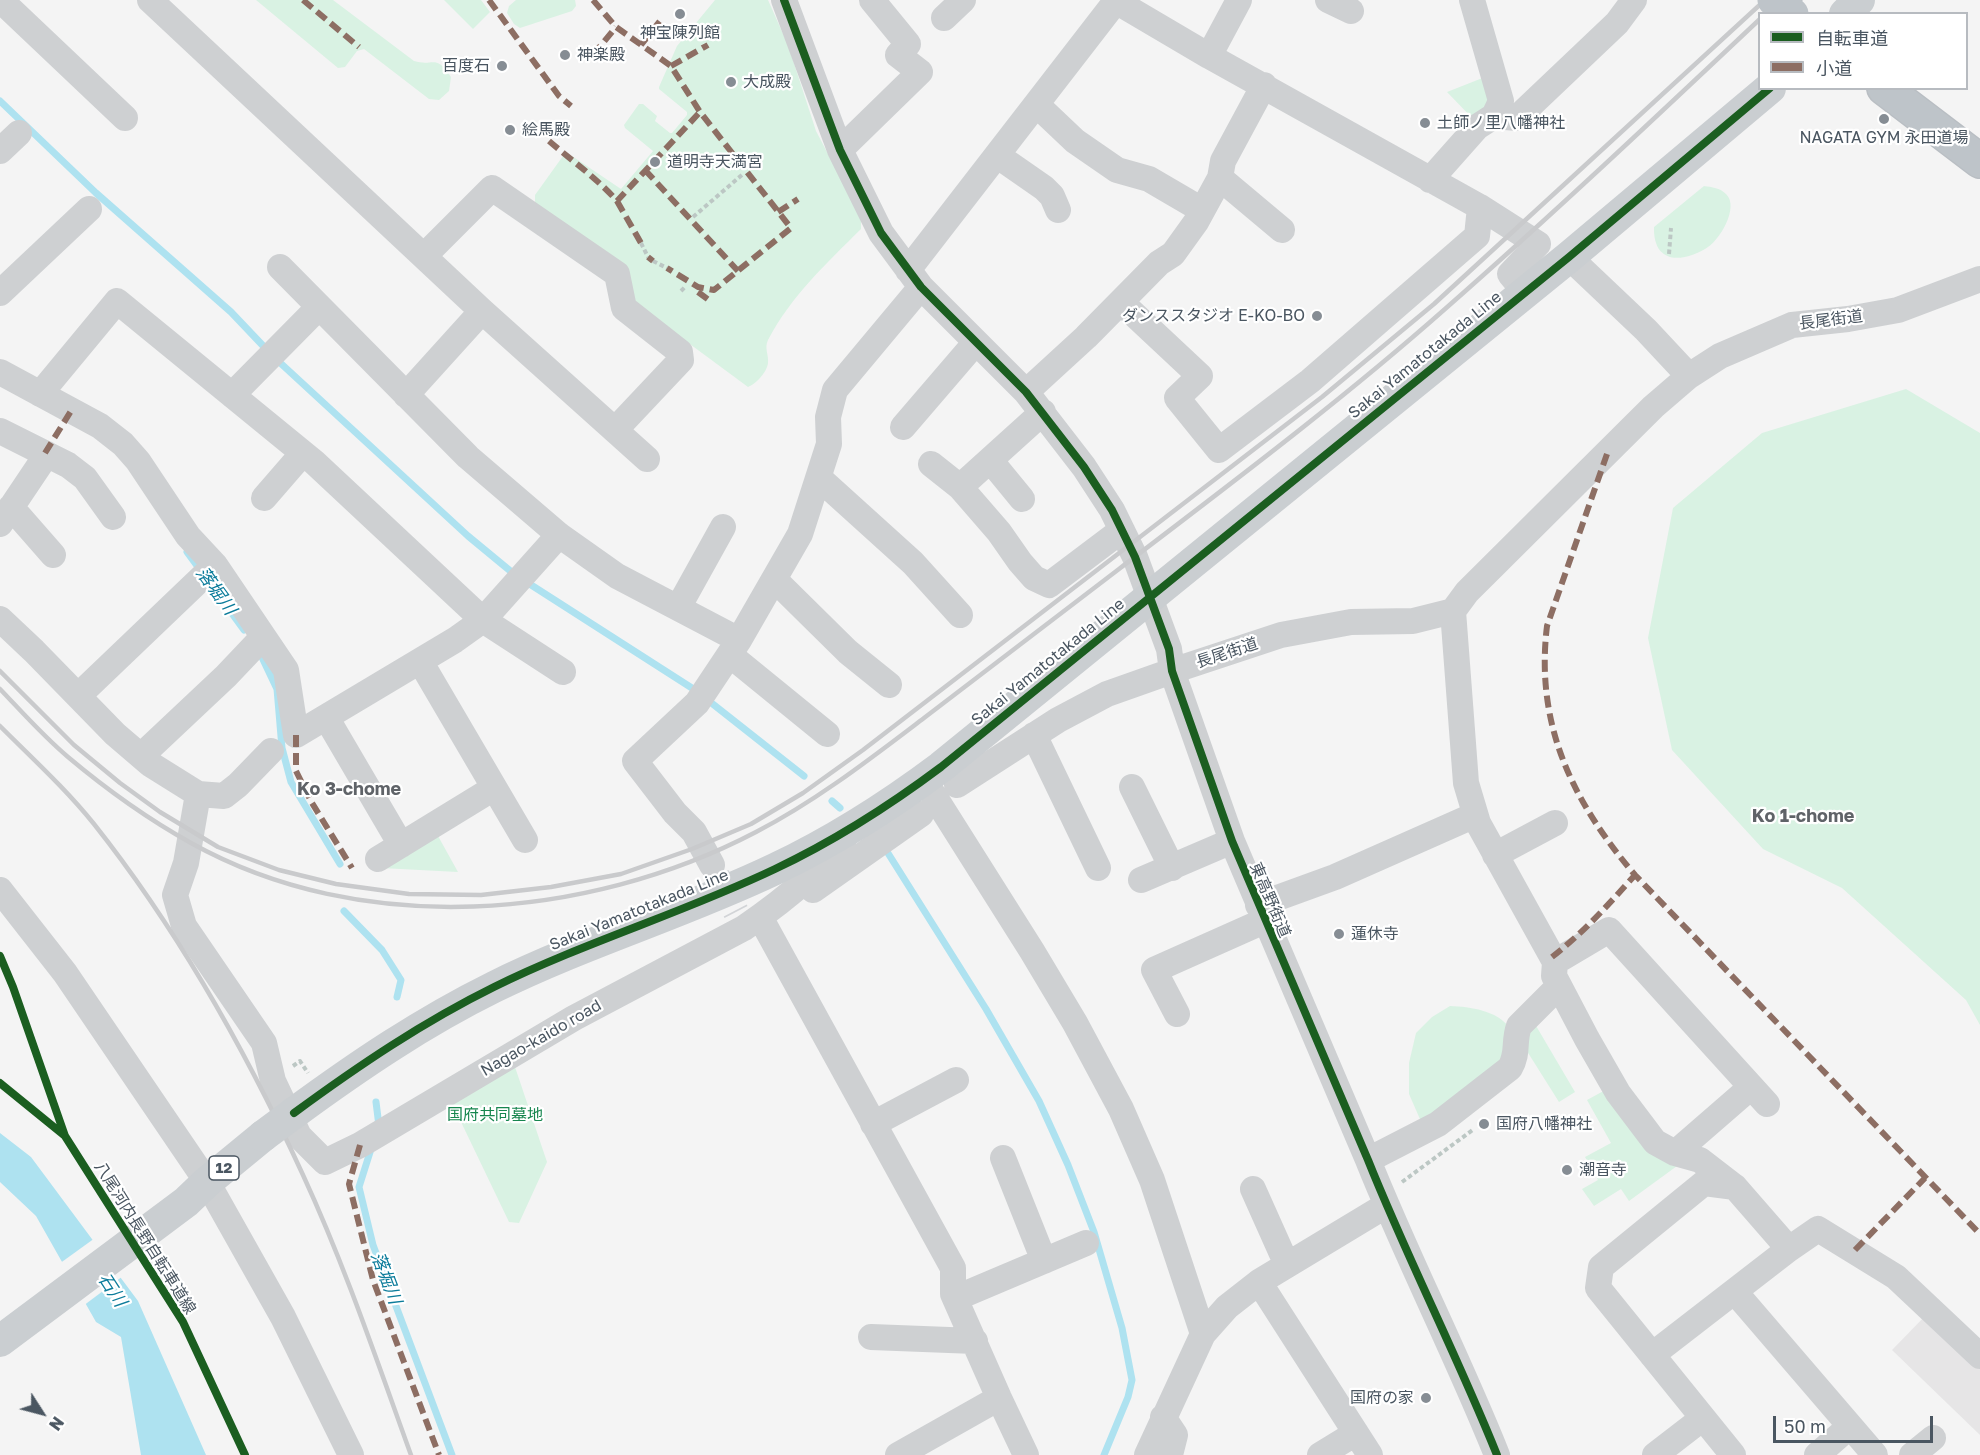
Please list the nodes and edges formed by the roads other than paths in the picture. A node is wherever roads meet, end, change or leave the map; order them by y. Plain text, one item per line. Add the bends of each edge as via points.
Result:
1 (150, 0) edge
2 (784, 0) edge
3 (872, 0) edge
4 (963, 0) edge
5 (1239, 0) edge
6 (1328, 0) edge
7 (1472, 0) edge
8 (1634, 0) edge
9 (1774, 0) edge
10 (1859, 0) edge
11 (1115, 1) edge
12 (8, 8) edge
13 (1351, 11) dead end
14 (1789, 12) edge
15 (1847, 12) edge
16 (944, 18) dead end
17 (1209, 56) junction
18 (1264, 85) junction
19 (1768, 90) edge
20 (1887, 90) edge
21 (1037, 105) junction
22 (1494, 116) junction
23 (125, 118) dead end
24 (19, 133) dead end
25 (840, 150) junction
26 (0, 151) edge
27 (998, 156) junction
28 (1980, 161) edge
29 (1220, 178) junction
30 (1430, 180) junction
31 (1480, 207) junction
32 (89, 209) dead end
33 (1058, 210) dead end
34 (1202, 210) junction
35 (1282, 230) dead end
36 (425, 255) junction
37 (1569, 257) junction
38 (280, 267) dead end
39 (914, 278) junction
40 (1980, 279) edge
41 (1524, 291) junction
42 (0, 293) edge
43 (1122, 303) junction
44 (319, 307) junction
45 (482, 311) junction
46 (976, 342) junction
47 (0, 372) edge
48 (1689, 376) junction
49 (1026, 392) junction
50 (40, 394) junction
51 (232, 395) junction
52 (406, 395) junction
53 (1043, 412) junction
54 (903, 427) dead end
55 (615, 430) junction
56 (0, 431) edge
57 (303, 453) junction
58 (47, 454) junction
59 (646, 459) dead end
60 (990, 460) junction
61 (931, 464) dead end
62 (819, 478) junction
63 (960, 487) junction
64 (264, 498) dead end
65 (1022, 500) dead end
66 (6, 515) edge
67 (113, 517) dead end
68 (723, 527) dead end
69 (1122, 530) junction
70 (559, 535) junction
71 (53, 555) dead end
72 (208, 572) junction
73 (775, 580) junction
74 (1149, 597) junction
75 (678, 608) junction
76 (1453, 611) junction
77 (960, 615) dead end
78 (0, 619) edge
79 (483, 620) junction
80 (258, 642) junction
81 (735, 647) junction
82 (420, 661) junction
83 (1172, 671) junction
84 (563, 672) dead end
85 (889, 685) dead end
86 (78, 696) junction
87 (326, 717) junction
88 (827, 734) dead end
89 (1034, 735) junction
90 (270, 752) dead end
91 (141, 756) junction
92 (924, 780) junction
93 (957, 785) dead end
94 (1132, 787) dead end
95 (494, 788) junction
96 (198, 794) junction
97 (921, 814) dead end
98 (1475, 815) junction
99 (1555, 823) dead end
100 (849, 830) junction
101 (525, 840) dead end
102 (1232, 841) junction
103 (401, 845) junction
104 (1495, 855) junction
105 (378, 859) dead end
106 (712, 865) tunnel mouth
107 (1098, 868) dead end
108 (1172, 868) junction
109 (1141, 880) dead end
110 (0, 890) edge
111 (1261, 913) junction
112 (751, 920) junction
113 (1557, 974) junction
114 (1177, 1014) dead end
115 (956, 1080) dead end
116 (873, 1124) junction
117 (1675, 1153) junction
118 (1003, 1158) dead end
119 (1368, 1160) junction
120 (1735, 1187) junction
121 (1253, 1189) dead end
122 (196, 1192) junction
123 (1385, 1206) junction
124 (1086, 1243) dead end
125 (1789, 1249) junction
126 (1044, 1261) junction
127 (1287, 1265) junction
128 (1259, 1282) junction
129 (1736, 1292) junction
130 (956, 1298) junction
131 (1203, 1334) junction
132 (871, 1337) dead end
133 (0, 1341) edge
134 (975, 1341) junction
135 (1652, 1355) junction
136 (1980, 1356) edge
137 (999, 1398) junction
138 (1163, 1417) junction
139 (1703, 1418) junction
140 (1849, 1427) junction
141 (1356, 1433) junction
142 (1933, 1437) dead end
143 (351, 1455) edge
144 (898, 1455) edge
145 (1026, 1455) edge
146 (1147, 1455) edge
147 (1170, 1455) edge
148 (1320, 1455) edge
149 (1370, 1455) edge
150 (1497, 1455) edge
151 (1655, 1455) edge
152 (1733, 1455) edge
153 (1817, 1455) edge
154 (1875, 1455) edge
155 (1912, 1455) edge

1 - 36 street
2 - 25 street, 東高野街道
3 - 25 street via 908,44 898,55 920,72
4 - 16 street
5 - 17 street
6 - 13 street
7 - 22 street via 1501,101
8 - 22 street via 1617,23 1516,118
9 - 14 highway, bridge
10 - 15 main road
11 - 17 street
11 - 21 street
12 - 23 street
17 - 18 street
18 - 29 street via 1223,161
18 - 30 street
19 - 37 main road, Sakai Yamatotakada Line / 12
20 - 28 highway
21 - 27 street
21 - 34 street via 1075,141 1117,170 1149,179
22 - 30 street via 1477,127
24 - 26 street
25 - 39 street, 東高野街道 via 881,233
27 - 33 street via 1053,196
27 - 39 street
29 - 34 street
29 - 35 street
30 - 31 street
31 - 41 street via 1538,244 1510,274
31 - 43 street via 1477,236 1310,381 1220,450 1177,398 1200,376
32 - 42 street
34 - 43 street via 1173,254 1159,263
36 - 45 street
36 - 55 street via 492,188 617,274 624,308 680,352 681,360
37 - 41 main road, Sakai Yamatotakada Line / 12
37 - 48 street
38 - 44 street
39 - 46 street, 東高野街道
39 - 62 street via 835,390 828,417 829,444
40 - 48 street, 長尾街道 via 1898,310 1792,325 1720,356
41 - 74 main road, Sakai Yamatotakada Line / 12
43 - 49 street
44 - 51 street
44 - 52 street
45 - 52 street
45 - 55 street
46 - 49 street, 東高野街道
46 - 54 street
47 - 50 street
48 - 76 street, 長尾街道 via 1467,592
49 - 53 street, 東高野街道
50 - 51 street via 117,301
50 - 72 street via 100,426 123,444 188,536
51 - 57 street
52 - 70 street via 468,457
53 - 60 street
53 - 69 street, 東高野街道 via 1084,467
55 - 59 street
56 - 58 street
57 - 64 street
57 - 79 street
58 - 66 street
58 - 67 street via 85,478
60 - 63 street
60 - 65 street
61 - 63 street
62 - 73 street via 800,534
62 - 77 street via 913,563
63 - 69 street via 1034,578 1049,585
66 - 71 street
68 - 75 street
69 - 74 street, 東高野街道
70 - 75 street via 617,576
70 - 79 street
72 - 80 street
72 - 86 street
73 - 81 street
73 - 85 street via 848,652
74 - 83 street, 東高野街道 via 1169,649
74 - 92 main road, Sakai Yamatotakada Line / 12
75 - 81 street
76 - 83 street, 長尾街道 via 1413,621 1351,622 1281,635
76 - 98 street via 1466,783
78 - 86 street
79 - 82 street
79 - 84 street
80 - 87 street via 286,670 296,735
80 - 91 street
81 - 88 street
81 - 106 street via 702,698 635,761 694,832
82 - 87 street
82 - 95 street
83 - 89 street, 長尾街道 via 1107,694
83 - 102 street, 東高野街道
86 - 91 street
87 - 103 street
89 - 93 street, 長尾街道
89 - 107 street
90 - 96 street via 224,796
91 - 96 street
92 - 100 main road, Sakai Yamatotakada Line / 12
92 - 131 street via 1075,1023 1120,1109 1152,1180
94 - 108 street
95 - 101 street
95 - 103 street
96 - 112 street, Nagao-kaido road via 186,863 175,895 184,926 264,1043 273,1081 299,1136 325,1162
97 - 112 street, Nagao-kaido road
98 - 104 street
98 - 111 street
99 - 104 street
100 - 112 street via 811,874
100 - 122 main road, Sakai Yamatotakada Line / 12, bridge via 775,869 494,987 395,1042 263,1136
102 - 108 street
102 - 111 street, 東高野街道
103 - 105 street
104 - 113 street
108 - 109 street
110 - 122 street via 65,973
111 - 114 street via 1154,970
111 - 119 street, 東高野街道
112 - 116 street
113 - 117 street via 1618,1093 1655,1142
113 - 117 street via 1610,930 1759,1096
113 - 119 street via 1520,1026 1516,1058 1510,1068 1438,1124
115 - 116 street
116 - 130 street via 953,1268
117 - 120 street via 1700,1160
118 - 126 street
119 - 123 street, 東高野街道
120 - 125 street
120 - 135 street via 1704,1183 1601,1267 1598,1288
121 - 127 street
122 - 133 main road, Sakai Yamatotakada Line / 12
122 - 143 street via 283,1317
123 - 127 street
123 - 150 street, 東高野街道 via 1473,1394
124 - 126 street
125 - 129 street
125 - 136 street via 1818,1229 1896,1277
126 - 130 street
127 - 128 street
128 - 131 street via 1227,1307
128 - 141 street
129 - 135 street
129 - 140 street
130 - 134 street
131 - 138 street
132 - 134 street
134 - 137 street
135 - 139 street
137 - 144 street
137 - 145 street
138 - 146 street
138 - 147 street via 1175,1435
139 - 151 street
139 - 152 street
140 - 153 street
140 - 154 street
141 - 148 street
141 - 149 street
142 - 155 street

